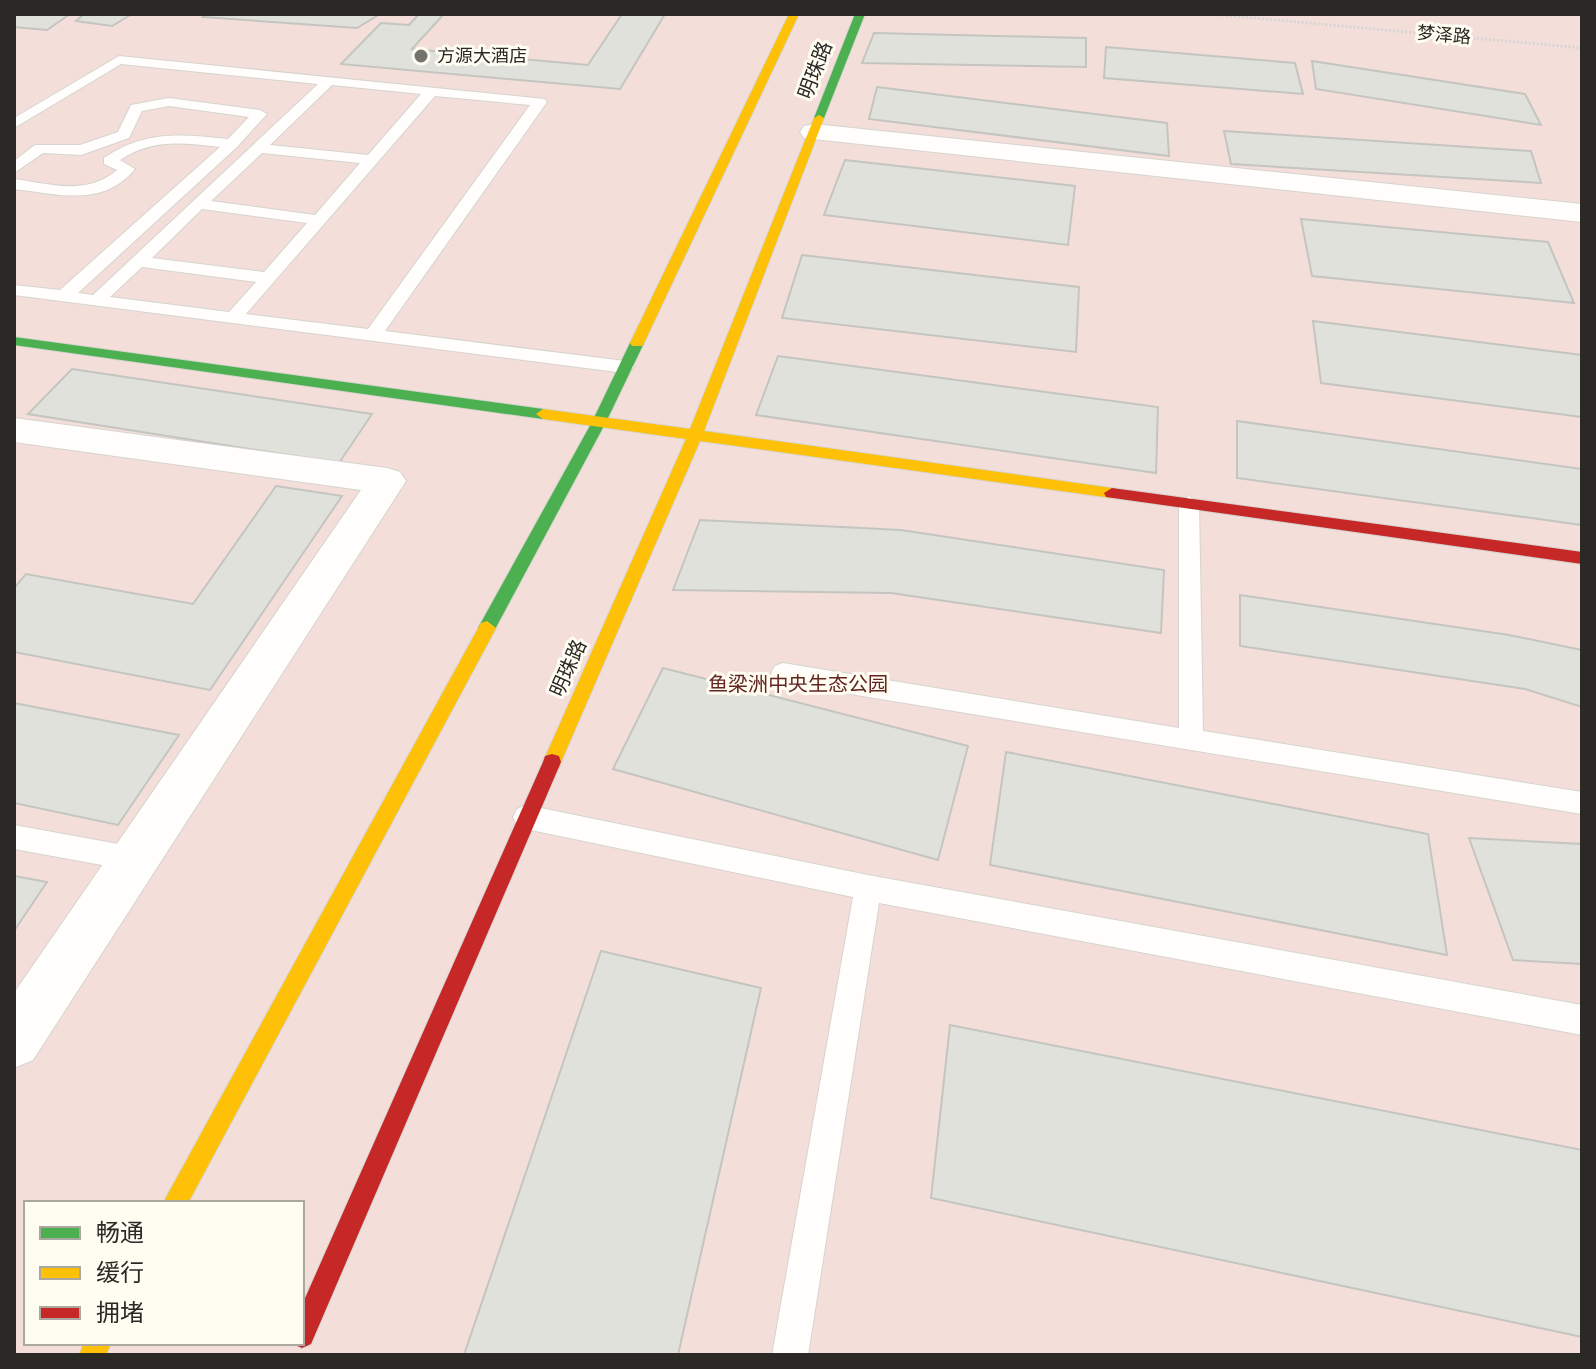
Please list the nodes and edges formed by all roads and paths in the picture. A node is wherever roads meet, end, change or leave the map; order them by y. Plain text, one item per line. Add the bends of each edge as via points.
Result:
1 (794, 14) edge
2 (860, 14) edge
3 (1210, 14) edge
4 (1582, 48) edge
5 (329, 81) junction
6 (432, 91) junction
7 (14, 124) edge
8 (814, 132) junction
9 (232, 144) junction
10 (258, 148) junction
11 (372, 160) junction
12 (14, 168) edge
13 (14, 184) edge
14 (199, 204) junction
15 (1582, 213) edge
16 (319, 220) junction
17 (139, 261) junction
18 (268, 278) junction
19 (14, 290) edge
20 (64, 296) junction
21 (97, 300) junction
22 (234, 317) junction
23 (373, 335) junction
24 (14, 341) edge
25 (625, 367) junction
26 (599, 422) junction
27 (14, 430) edge
28 (695, 435) junction
29 (1189, 503) junction
30 (1582, 558) edge
31 (783, 673) dead end
32 (1191, 740) junction
33 (1582, 803) edge
34 (526, 817) junction
35 (14, 837) edge
36 (135, 859) junction
37 (868, 888) junction
38 (1582, 1020) edge
39 (14, 1041) edge
40 (176, 1201) edge
41 (304, 1330) edge
42 (790, 1355) edge

1 - 25 street, 明珠路
2 - 8 street, 明珠路
3 - 4 path, 梦泽路
5 - 6 lane
5 - 7 lane via 119,60
5 - 10 lane
6 - 11 lane
6 - 23 lane via 540,102
8 - 15 street
8 - 28 street, 明珠路
9 - 12 lane via 260,114 169,102 136,108 124,135 81,150 40,148
9 - 13 lane via 159,137 133,143 109,161 127,169 105,188 72,191
9 - 20 lane
10 - 11 lane
10 - 14 lane
11 - 16 lane
14 - 16 lane
14 - 17 lane
16 - 18 lane
17 - 18 lane
17 - 21 lane
18 - 22 lane
19 - 20 lane
20 - 21 lane
21 - 22 lane
22 - 23 lane
23 - 25 lane
24 - 26 street
25 - 26 street, 明珠路
26 - 28 street
26 - 40 street, 明珠路
27 - 36 street via 387,481
28 - 29 street
28 - 34 street, 明珠路
29 - 30 street
29 - 32 lane
31 - 32 lane
32 - 33 lane
34 - 37 lane
34 - 41 street, 明珠路
35 - 36 lane
36 - 39 street
37 - 38 lane
37 - 42 lane

